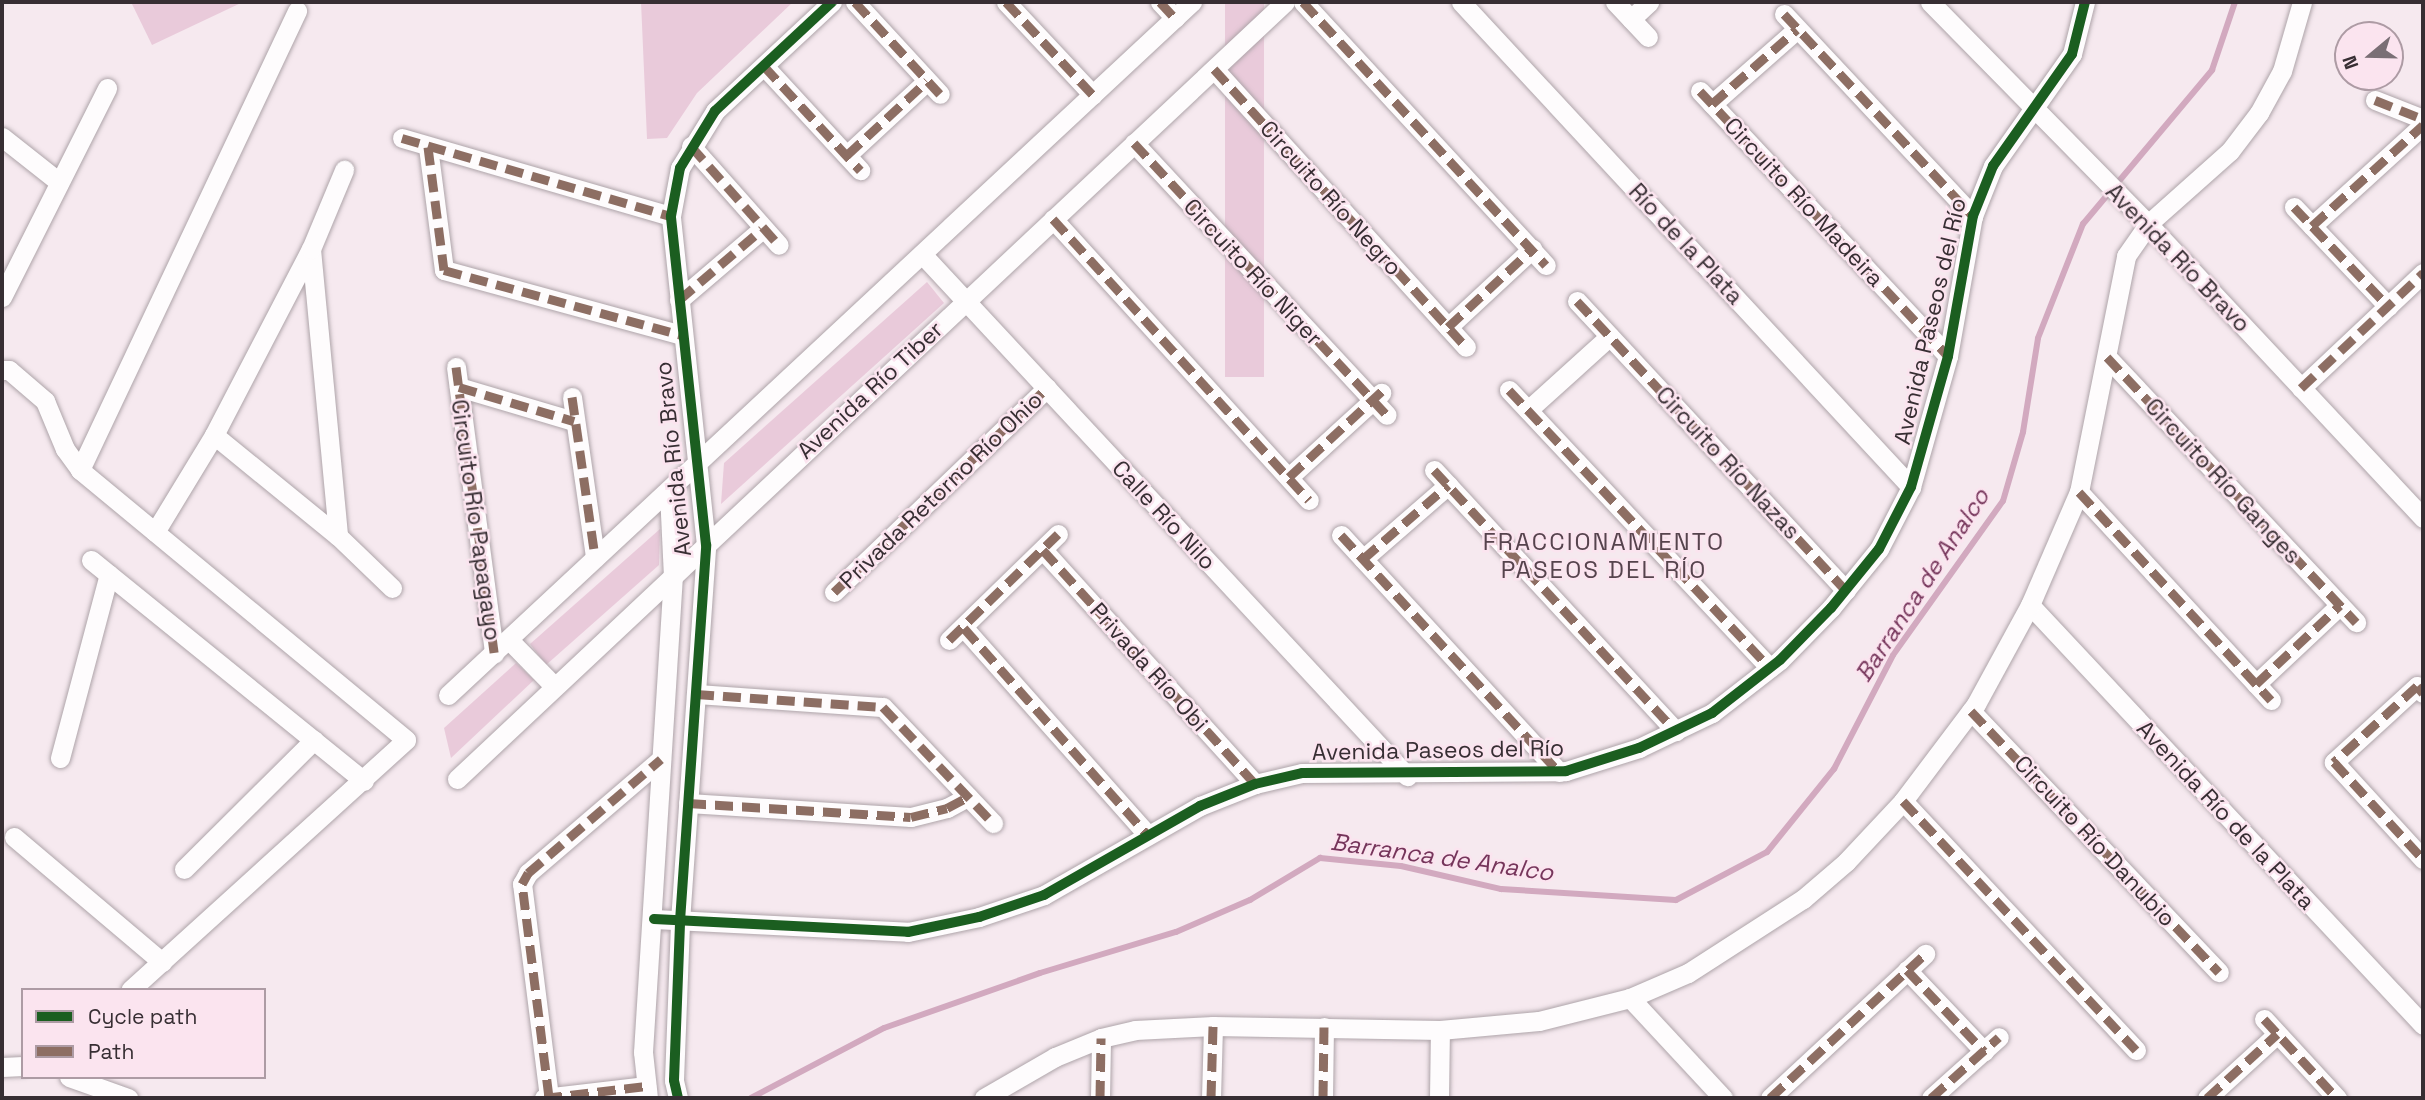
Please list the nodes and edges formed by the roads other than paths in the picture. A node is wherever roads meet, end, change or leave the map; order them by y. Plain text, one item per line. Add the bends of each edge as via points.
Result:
1 (832, 2) edge
2 (855, 2) edge
3 (1160, 2) edge
4 (1192, 2) edge
5 (1285, 2) edge
6 (1303, 2) edge
7 (1461, 2) edge
8 (1615, 2) edge
9 (1649, 2) edge
10 (1930, 2) edge
11 (2085, 2) edge
12 (2302, 2) edge
13 (1009, 3) edge
14 (297, 11) dead end
15 (1175, 18) junction
16 (1631, 19) junction
17 (1648, 37) dead end
18 (764, 66) junction
19 (1214, 69) junction
20 (107, 88) dead end
21 (1093, 95) junction
22 (2375, 100) dead end
23 (2034, 112) junction
24 (2423, 119) edge
25 (2423, 125) edge
26 (2, 137) edge
27 (402, 138) dead end
28 (1134, 143) junction
29 (691, 146) junction
30 (428, 147) junction
31 (344, 170) dead end
32 (59, 182) junction
33 (2294, 207) dead end
34 (671, 216) junction
35 (1973, 216) junction
36 (1053, 219) junction
37 (2148, 225) junction
38 (2312, 226) junction
39 (762, 229) junction
40 (779, 246) dead end
41 (311, 249) junction
42 (1532, 249) junction
43 (922, 254) junction
44 (1546, 265) dead end
45 (2423, 273) edge
46 (5, 283) edge
47 (679, 300) junction
48 (965, 301) junction
49 (1577, 301) dead end
50 (2388, 306) junction
51 (1448, 327) junction
52 (682, 335) junction
53 (1610, 336) junction
54 (1466, 346) dead end
55 (1948, 356) junction
56 (2107, 357) junction
57 (2, 370) edge
58 (1047, 388) junction
59 (2301, 388) junction
60 (1509, 390) dead end
61 (1377, 396) junction
62 (572, 397) dead end
63 (1528, 410) junction
64 (1387, 415) dead end
65 (574, 421) junction
66 (214, 435) junction
67 (699, 464) junction
68 (80, 470) junction
69 (1434, 470) dead end
70 (1289, 477) junction
71 (1448, 485) junction
72 (1911, 487) junction
73 (669, 492) junction
74 (2079, 492) junction
75 (1309, 500) dead end
76 (2423, 517) edge
77 (155, 532) junction
78 (1058, 534) dead end
79 (338, 536) junction
80 (1341, 536) dead end
81 (706, 544) junction
82 (1043, 550) junction
83 (595, 557) junction
84 (1363, 559) junction
85 (91, 560) dead end
86 (109, 574) junction
87 (673, 577) junction
88 (392, 588) dead end
89 (1846, 590) junction
90 (834, 592) dead end
91 (2029, 605) junction
92 (2340, 605) junction
93 (2356, 622) dead end
94 (501, 647) junction
95 (1770, 668) junction
96 (2256, 684) junction
97 (554, 686) junction
98 (2423, 693) edge
99 (696, 694) junction
100 (448, 695) dead end
101 (2271, 700) dead end
102 (1971, 711) junction
103 (1676, 732) junction
104 (314, 740) junction
105 (60, 758) dead end
106 (661, 759) junction
107 (1559, 772) junction
108 (1406, 776) junction
109 (457, 779) dead end
110 (364, 781) junction
111 (1255, 784) junction
112 (968, 797) junction
113 (1903, 801) junction
114 (688, 803) junction
115 (993, 823) dead end
116 (1149, 835) junction
117 (14, 836) dead end
118 (2423, 859) edge
119 (184, 869) dead end
120 (654, 919) junction
121 (680, 921) junction
122 (1925, 954) dead end
123 (162, 962) junction
124 (1907, 970) junction
125 (2219, 972) dead end
126 (132, 988) edge
127 (1630, 998) junction
128 (2423, 1025) edge
129 (1213, 1026) junction
130 (1324, 1027) junction
131 (1440, 1030) junction
132 (1999, 1037) dead end
133 (1101, 1038) junction
134 (2136, 1050) dead end
135 (1983, 1051) junction
136 (21, 1066) edge
137 (2, 1067) edge
138 (75, 1079) edge
139 (647, 1092) edge
140 (128, 1098) edge
141 (547, 1098) edge
142 (678, 1098) edge
143 (984, 1098) edge
144 (1100, 1098) edge
145 (1211, 1098) edge
146 (1322, 1098) edge
147 (1439, 1098) edge
148 (1723, 1098) edge
149 (1770, 1098) edge
150 (1931, 1098) edge
151 (2207, 1098) edge
152 (2337, 1098) edge

1 - 18 street, Avenida Río Bravo
2 - 18 street via 933,88 853,163
3 - 15 street
4 - 15 street
5 - 19 street, Avenida Río Tiber
6 - 42 street
7 - 72 street, Río de la Plata
8 - 16 street
9 - 16 street
10 - 23 street, Avenida Río Bravo
11 - 23 street, Avenida Paseos del Río via 2073,54
12 - 37 street via 2282,71 2259,113 2230,151
13 - 21 street
14 - 68 street
15 - 21 street
16 - 17 street
18 - 29 street, Avenida Río Bravo via 715,111
19 - 28 street, Avenida Río Tiber
19 - 51 street, Circuito Río Negro
20 - 32 street
21 - 43 street
22 - 24 street
23 - 35 street, Avenida Paseos del Río via 1993,166
23 - 37 street, Avenida Río Bravo
25 - 38 street
26 - 32 street
27 - 30 street
28 - 36 street, Avenida Río Tiber
28 - 61 street, Circuito Río Niger
29 - 34 street, Avenida Río Bravo via 680,168
29 - 39 street
30 - 34 street
30 - 52 street via 444,270
31 - 41 street
32 - 46 street
33 - 38 street
34 - 47 street, Avenida Río Bravo
35 - 55 street, Avenida Paseos del Río
35 - 55 street, Circuito Río Madeira via 1790,22 1706,98
36 - 48 street, Avenida Río Tiber
36 - 70 street
37 - 56 street via 2126,256
37 - 59 street, Avenida Río Bravo
38 - 50 street
39 - 40 street
39 - 47 street
41 - 66 street
41 - 79 street
42 - 44 street
42 - 51 street
43 - 48 street, Calle Río Nilo
43 - 67 street
45 - 50 street
47 - 52 street, Avenida Río Bravo
48 - 58 street, Calle Río Nilo
48 - 81 street, Avenida Río Tiber
49 - 53 street, Circuito Río Nazas
50 - 59 street
51 - 54 street, Circuito Río Negro
52 - 67 street, Avenida Río Bravo
53 - 63 street
53 - 89 street, Circuito Río Nazas
55 - 72 street, Avenida Paseos del Río
56 - 74 street
56 - 92 street, Circuito Río Ganges
57 - 68 street via 9,370 45,401 65,449
58 - 90 street, Privada Retorno Río Ohio
58 - 108 street, Calle Río Nilo
59 - 76 street, Avenida Río Bravo
60 - 63 street
61 - 64 street, Circuito Río Niger
61 - 70 street
62 - 65 street
63 - 95 street
65 - 83 street
65 - 94 street, Circuito Río Papagayo via 457,377
66 - 77 street
66 - 79 street
67 - 73 street
67 - 81 street, Avenida Río Bravo
68 - 77 street
69 - 71 street
70 - 75 street
71 - 84 street
71 - 103 street
72 - 89 street, Avenida Paseos del Río via 1879,549
73 - 83 street
73 - 87 street, Avenida Río Bravo
74 - 91 street
74 - 96 street
77 - 110 street via 406,740
78 - 82 street
79 - 88 street
80 - 84 street
81 - 87 street, Avenida Río Tiber
81 - 99 street, Avenida Río Bravo
82 - 111 street, Privada Río Obi
82 - 116 street via 957,634
83 - 94 street
84 - 107 street
85 - 86 street
86 - 104 street
86 - 105 street
87 - 97 street, Avenida Río Tiber
87 - 106 street, Avenida Río Bravo
89 - 95 street, Avenida Paseos del Río
91 - 102 street
91 - 128 street, Avenida Río de la Plata
92 - 93 street, Circuito Río Ganges
92 - 96 street
94 - 97 street
94 - 100 street
95 - 103 street, Avenida Paseos del Río via 1712,713
96 - 101 street
97 - 109 street, Avenida Río Tiber
98 - 118 street via 2417,686 2333,762
99 - 112 street via 883,707
99 - 114 street, Avenida Río Bravo
102 - 113 street
102 - 125 street, Circuito Río Danubio
103 - 107 street, Avenida Paseos del Río
104 - 110 street
104 - 119 street
106 - 120 street, Avenida Río Bravo
106 - 141 street via 528,873 522,884
107 - 108 street, Avenida Paseos del Río
108 - 111 street, Avenida Paseos del Río via 1302,773
110 - 123 street
111 - 116 street, Avenida Paseos del Río via 1200,806
112 - 114 street via 911,817
112 - 115 street
113 - 127 street via 1846,862 1803,899 1688,973
113 - 134 street
114 - 121 street, Avenida Río Bravo
116 - 121 street, Avenida Paseos del Río via 1044,895 979,917 908,932
117 - 123 street
120 - 121 street, Avenida Paseos del Río
120 - 139 street, Avenida Río Bravo via 643,1052
121 - 142 street, Avenida Río Bravo via 674,1080
122 - 124 street
123 - 126 street
124 - 135 street
124 - 149 street
127 - 131 street via 1539,1021
127 - 148 street
129 - 130 street
129 - 133 street via 1135,1030
129 - 145 street
130 - 131 street
130 - 146 street
131 - 147 street
132 - 135 street
133 - 143 street via 1055,1057
133 - 144 street
135 - 150 street
136 - 137 street
138 - 140 street
139 - 141 street
151 - 152 street via 2270,1027

